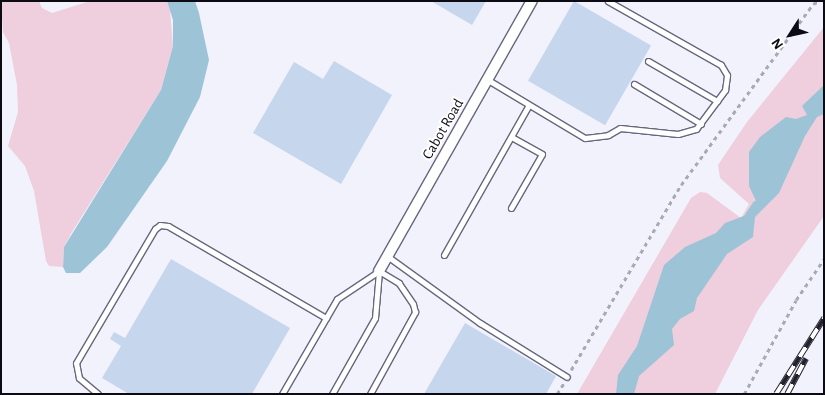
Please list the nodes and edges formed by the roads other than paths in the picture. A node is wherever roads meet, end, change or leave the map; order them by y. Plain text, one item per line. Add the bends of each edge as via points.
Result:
1 (532, 1) edge
2 (608, 1) edge
3 (648, 61) dead end
4 (488, 80) junction
5 (634, 84) dead end
6 (718, 101) junction
7 (529, 105) junction
8 (701, 124) junction
9 (511, 137) junction
10 (511, 208) dead end
11 (444, 255) dead end
12 (387, 256) junction
13 (379, 271) junction
14 (326, 318) junction
15 (567, 377) road end
16 (98, 394) edge
17 (282, 394) edge
18 (332, 394) edge
19 (370, 394) edge

1 - 4 street, Cabot Road
2 - 6 lane via 721,65 727,75 725,90
3 - 6 lane
4 - 7 lane
4 - 12 street, Cabot Road
5 - 8 lane
6 - 8 lane
7 - 8 lane via 585,138 603,137 620,128 678,134 696,129
7 - 9 lane
9 - 10 lane via 542,154
9 - 11 lane
12 - 13 street, Cabot Road
12 - 15 lane via 480,323
13 - 14 lane via 339,296
13 - 18 lane via 375,318
13 - 19 lane via 399,283 415,312
14 - 16 lane via 168,226 160,225 76,363 79,378
14 - 17 lane

